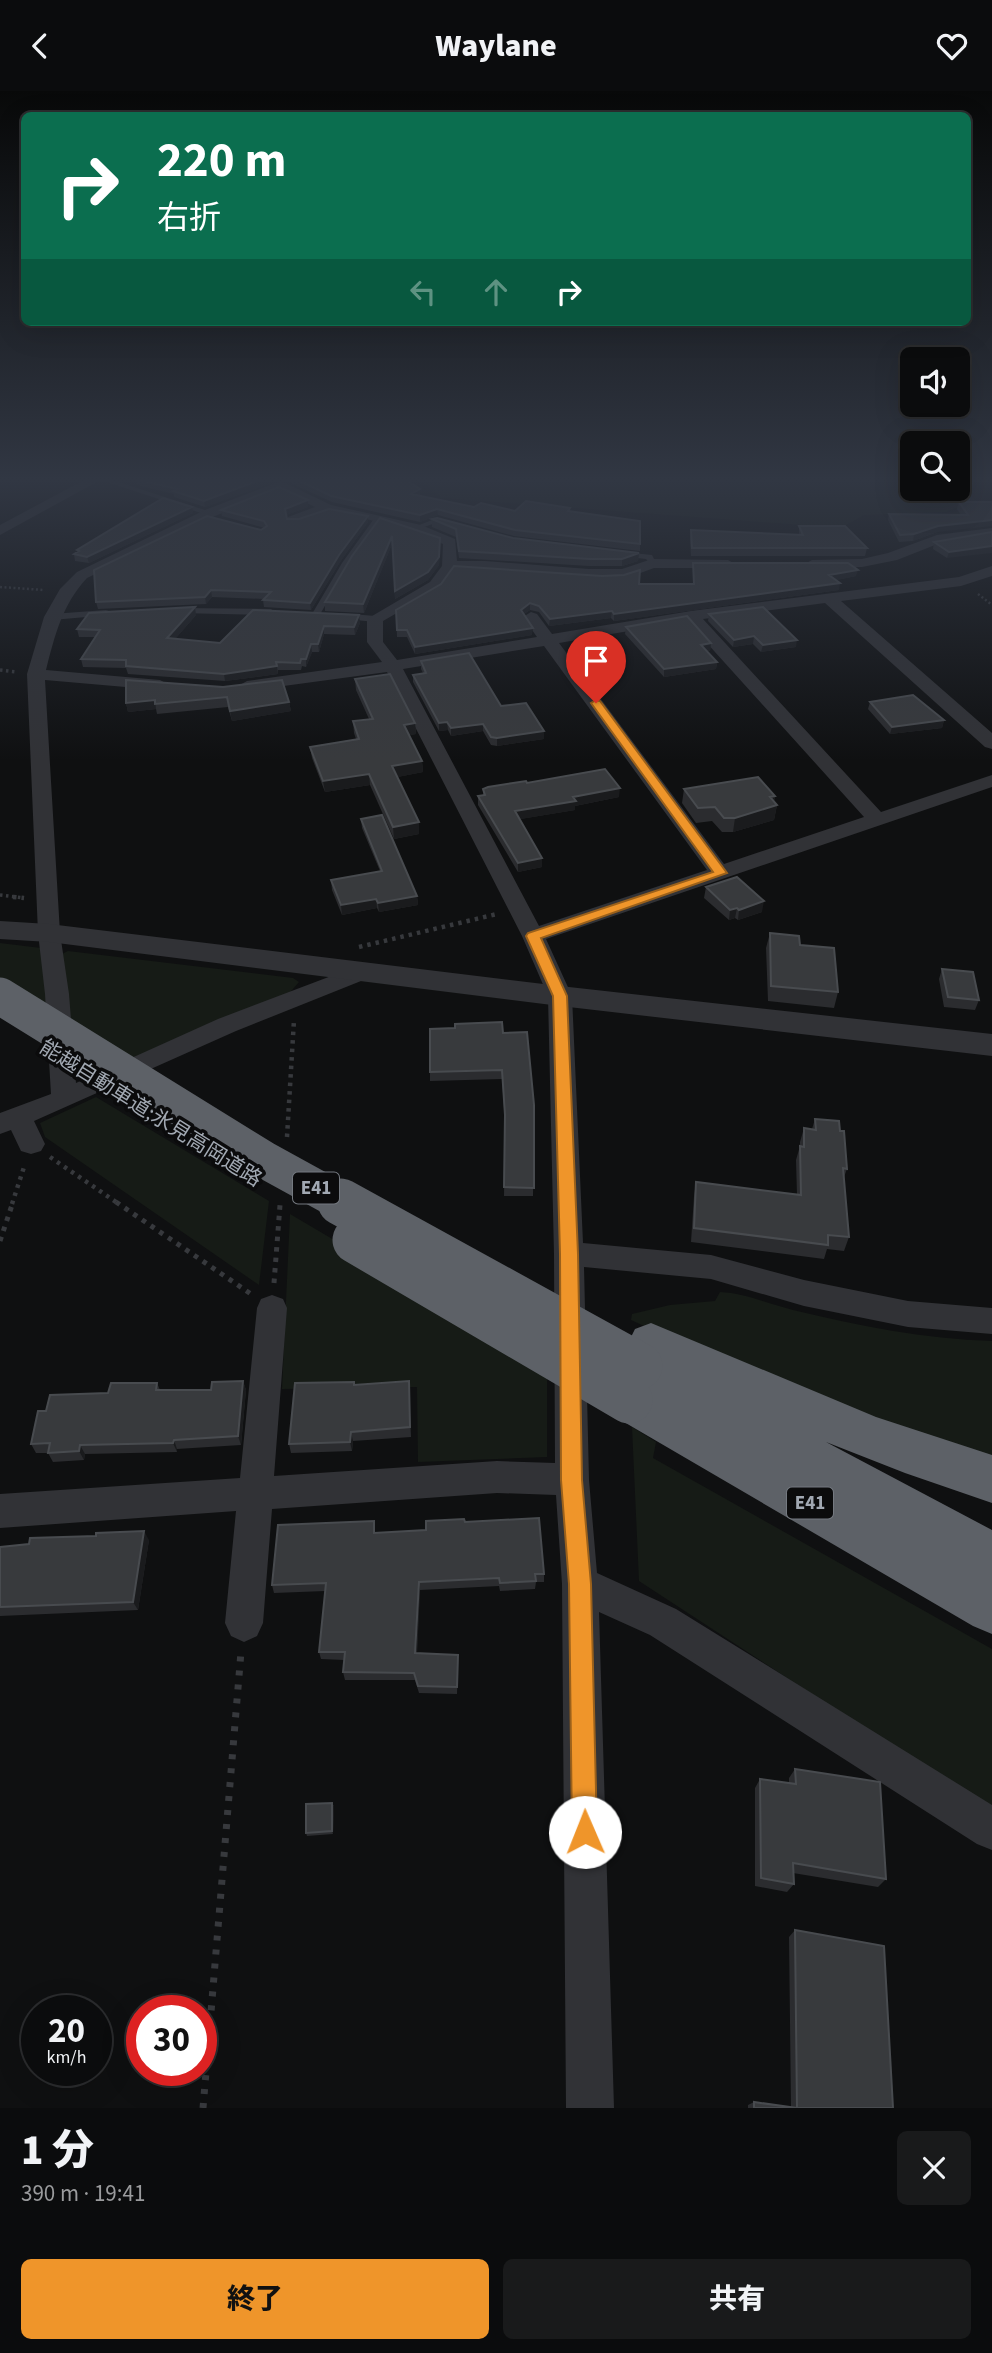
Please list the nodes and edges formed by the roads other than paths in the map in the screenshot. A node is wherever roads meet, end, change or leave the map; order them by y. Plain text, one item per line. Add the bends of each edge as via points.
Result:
1 (88, 572) edge
2 (341, 572) edge
3 (444, 572) edge
4 (567, 572) edge
5 (629, 572) edge
6 (989, 572) edge
7 (828, 598) junction
8 (173, 610) edge
9 (119, 612) edge
10 (278, 612) edge
11 (304, 613) edge
12 (316, 614) junction
13 (691, 616) junction
14 (52, 617) junction
15 (531, 617) dead end
16 (375, 619) junction
17 (549, 640) junction
18 (393, 666) junction
19 (36, 674) junction
20 (178, 686) edge
21 (225, 689) edge
22 (992, 743) edge
23 (992, 781) edge
24 (878, 821) junction
25 (720, 873) junction
26 (0, 930) edge
27 (48, 933) junction
28 (533, 936) junction
29 (363, 972) junction
30 (0, 996) edge
31 (560, 996) junction
32 (0, 1019) edge
33 (992, 1045) edge
34 (64, 1099) junction
35 (10, 1121) edge
36 (31, 1144) road end
37 (569, 1254) junction
38 (272, 1308) road end
39 (992, 1321) edge
40 (640, 1370) junction
41 (992, 1479) edge
42 (572, 1480) junction
43 (254, 1494) junction
44 (0, 1511) edge
45 (992, 1558) edge
46 (580, 1584) junction
47 (992, 1607) edge
48 (244, 1623) road end
49 (992, 1829) edge
50 (590, 2108) edge

1 - 14 street via 66,591
2 - 12 lane
3 - 16 street via 435,585
4 - 5 street
6 - 7 street via 961,581
7 - 13 street
7 - 22 street
8 - 10 lane
9 - 14 lane
11 - 12 lane
12 - 16 lane
13 - 17 street
13 - 24 street
14 - 19 street
15 - 17 street
16 - 18 street via 375,642
17 - 18 street
17 - 25 street
18 - 21 street
18 - 28 street
19 - 20 street
19 - 27 street
23 - 24 street
24 - 25 street
25 - 28 street
26 - 27 street
27 - 29 street
27 - 34 street
28 - 31 street
29 - 31 street
29 - 34 street via 227,1025
30 - 40 highway, 能越自動車道;氷見高岡道路 / E41, bridge via 265,1160
31 - 33 street
31 - 37 street
32 - 40 highway, 能越自動車道;氷見高岡道路 / E41, bridge via 326,1222
34 - 35 street
35 - 36 street
37 - 39 street via 711,1267 804,1293 895,1311
37 - 42 street
38 - 43 street
40 - 41 highway via 832,1421
40 - 45 highway, 能越自動車道;氷見高岡道路 / E41
40 - 47 highway, 能越自動車道;氷見高岡道路 / E41
42 - 43 street via 497,1477
42 - 46 street
43 - 44 street
43 - 48 street
46 - 49 street via 663,1622
46 - 50 street

